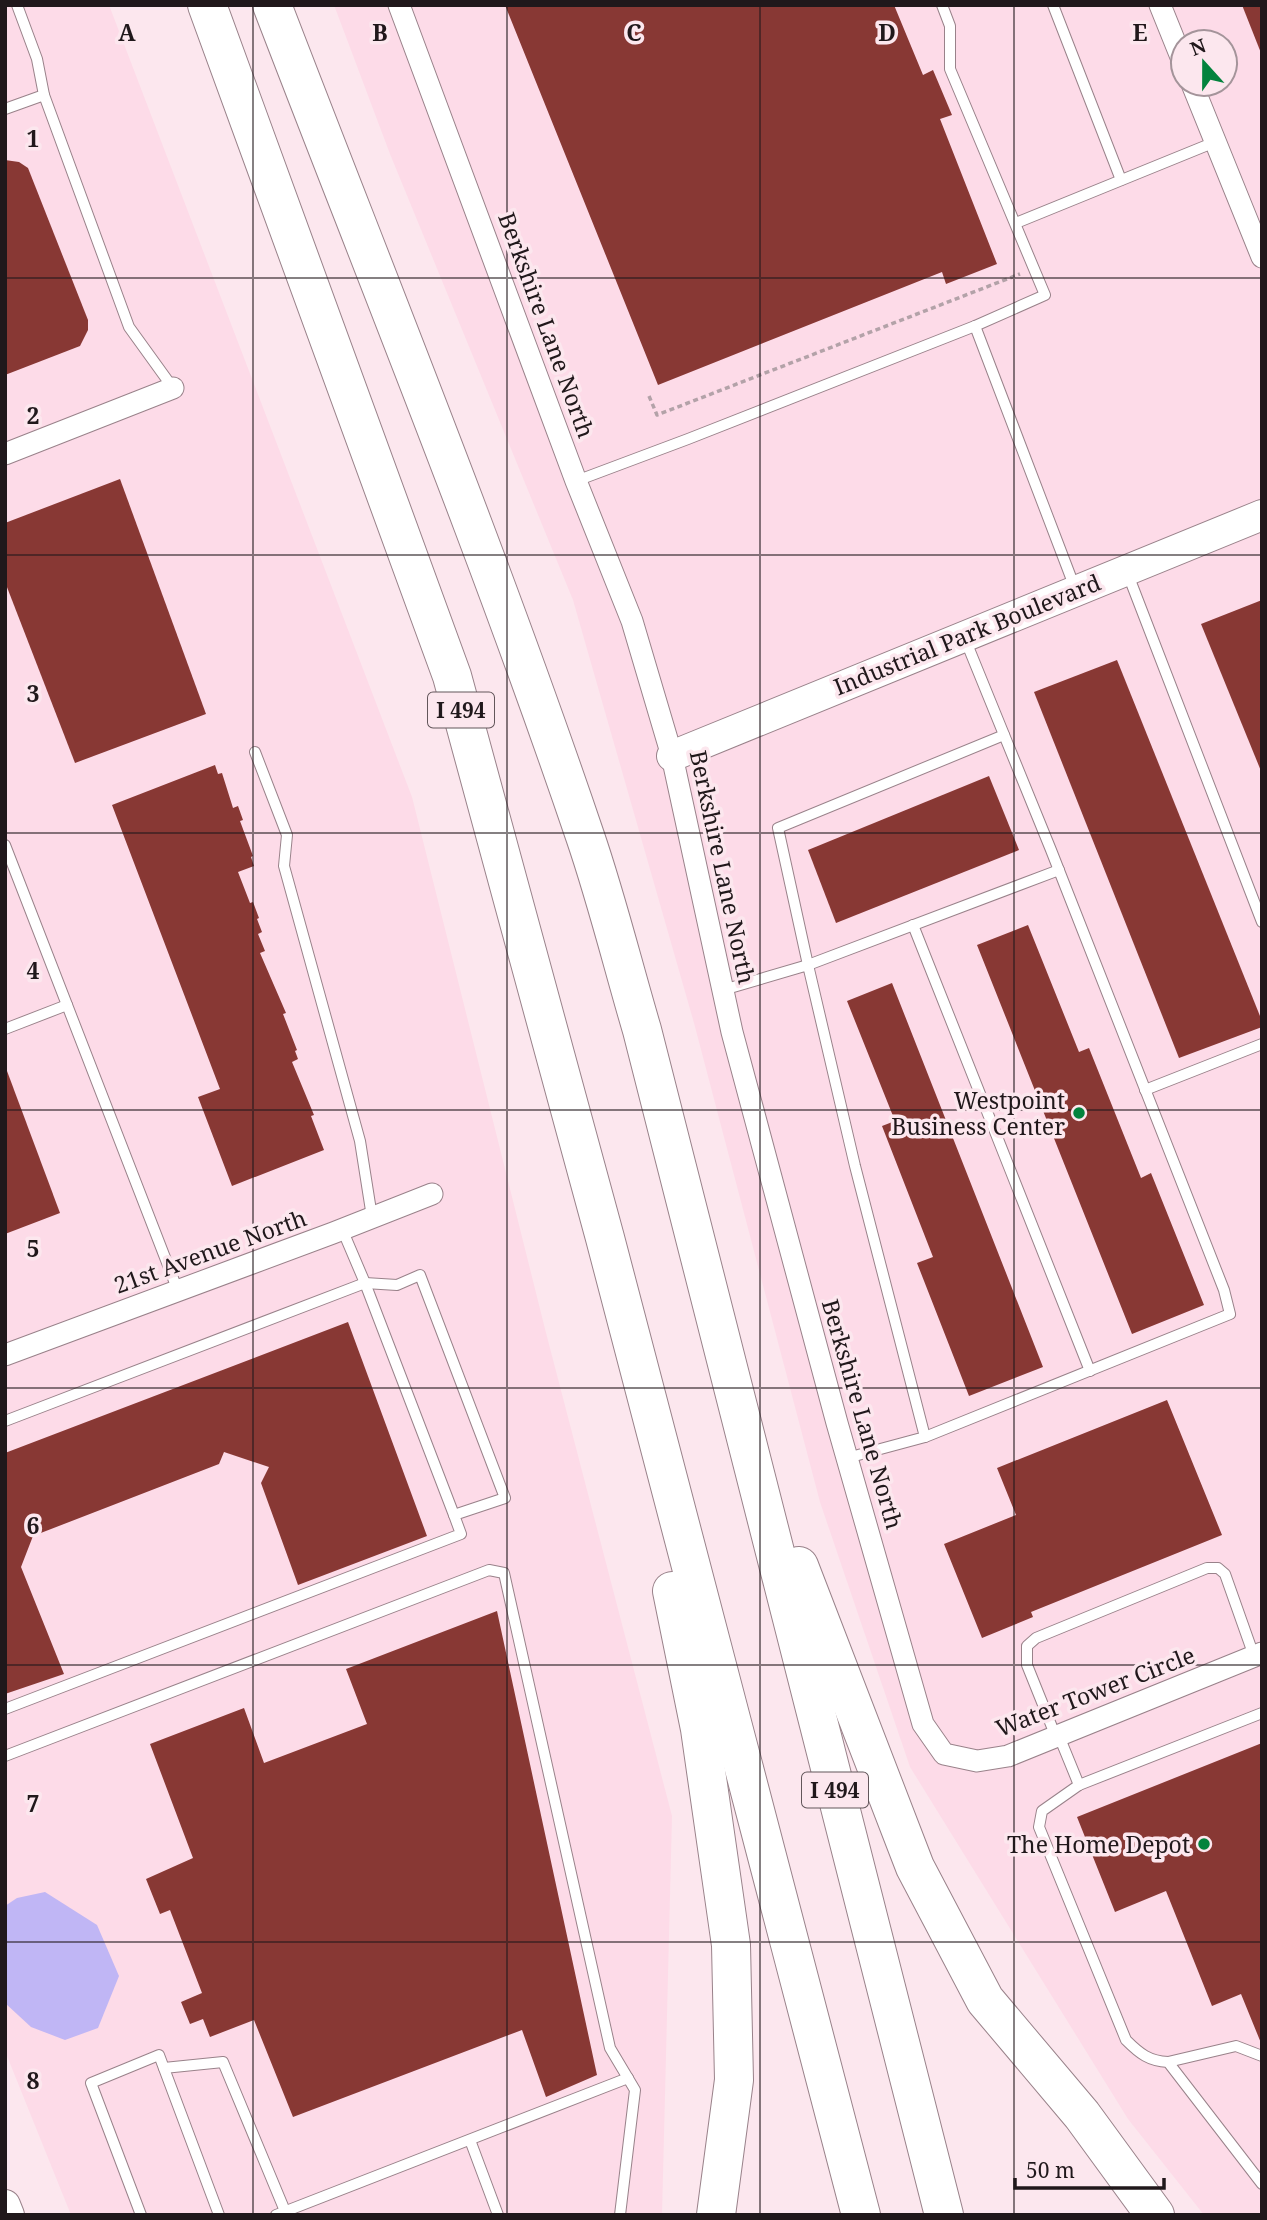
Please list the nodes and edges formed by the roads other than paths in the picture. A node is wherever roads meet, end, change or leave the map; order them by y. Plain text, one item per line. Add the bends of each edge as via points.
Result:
1 (18, 5) edge
2 (206, 5) edge
3 (272, 5) edge
4 (399, 5) edge
5 (942, 5) edge
6 (1053, 5) edge
7 (1160, 5) edge
8 (1169, 28) edge
9 (44, 95) junction
10 (1198, 98) edge
11 (5, 108) edge
12 (1216, 142) junction
13 (1121, 180) junction
14 (1016, 223) junction
15 (1262, 257) edge
16 (975, 326) junction
17 (173, 388) joint
18 (5, 454) edge
19 (576, 481) junction
20 (1262, 515) edge
21 (1126, 569) junction
22 (1076, 589) junction
23 (963, 636) junction
24 (1004, 735) junction
25 (255, 752) dead end
26 (672, 755) junction
27 (5, 845) edge
28 (1059, 870) junction
29 (1262, 922) edge
30 (913, 925) junction
31 (808, 965) junction
32 (723, 990) junction
33 (67, 1004) junction
34 (5, 1029) edge
35 (1262, 1044) edge
36 (1144, 1090) junction
37 (432, 1194) dead end
38 (372, 1217) junction
39 (342, 1229) junction
40 (365, 1283) junction
41 (178, 1291) junction
42 (5, 1355) edge
43 (728, 1365) junction
44 (1090, 1371) junction
45 (5, 1421) edge
46 (655, 1433) junction
47 (925, 1437) junction
48 (847, 1458) junction
49 (454, 1515) junction
50 (1258, 1655) edge
51 (5, 1709) edge
52 (1262, 1713) edge
53 (1057, 1736) junction
54 (944, 1754) joint
55 (5, 1756) edge
56 (1079, 1785) junction
57 (1262, 2056) edge
58 (1168, 2062) junction
59 (164, 2067) junction
60 (628, 2078) junction
61 (470, 2140) junction
62 (1262, 2184) edge
63 (5, 2205) edge
64 (281, 2213) edge
65 (9, 2215) edge
66 (141, 2215) edge
67 (219, 2215) edge
68 (498, 2215) edge
69 (620, 2215) edge
70 (716, 2215) edge
71 (862, 2215) edge
72 (944, 2215) edge
73 (1155, 2215) edge

1 - 9 lane
2 - 46 highway, I 494 via 452,676
3 - 43 highway, I 494 via 453,473 586,839 642,1030
4 - 19 street, Berkshire Lane North
5 - 14 lane via 950,26 950,69
6 - 13 lane
7 - 8 street
9 - 11 lane
9 - 17 lane via 129,327
10 - 12 street
12 - 13 lane
12 - 15 street
13 - 14 lane
14 - 16 lane via 1045,295
16 - 19 lane
16 - 22 lane
17 - 18 street
19 - 26 street, Berkshire Lane North via 632,621
20 - 21 street, Industrial Park Boulevard
21 - 22 street, Industrial Park Boulevard
21 - 29 lane
22 - 23 street, Industrial Park Boulevard
23 - 24 lane
23 - 26 street, Industrial Park Boulevard
24 - 28 lane
24 - 31 lane via 778,828
25 - 38 lane via 287,835 284,866 360,1141
26 - 32 street, Berkshire Lane North
27 - 33 lane
28 - 30 lane
28 - 36 lane
30 - 31 lane
30 - 44 lane
31 - 32 lane
31 - 47 lane
32 - 48 street, Berkshire Lane North
33 - 34 lane
33 - 41 lane
35 - 36 lane
36 - 44 lane via 1230,1314
37 - 38 street, 21st Avenue North
38 - 39 street, 21st Avenue North
39 - 40 lane
39 - 41 street, 21st Avenue North
40 - 45 lane
40 - 49 lane
40 - 49 lane via 397,1285 420,1275 505,1498
41 - 42 street, 21st Avenue North
43 - 72 highway, I 494
43 - 73 highway via 785,1530 915,1867 985,2000 1082,2115
44 - 47 lane
46 - 70 highway via 653,1496 700,1729 731,1945 734,2080
46 - 71 highway, I 494
47 - 48 lane
48 - 54 street, Berkshire Lane North via 923,1724
49 - 51 lane via 461,1534
50 - 53 street, Water Tower Circle
50 - 53 lane via 1225,1574 1207,1568 1036,1638 1027,1646 1027,1665
52 - 56 lane
53 - 54 street, Water Tower Circle via 1008,1756 977,1761
53 - 56 lane
55 - 60 lane via 489,1570 504,1573 610,2048
56 - 58 lane via 1042,1811 1039,1827 1126,2040 1141,2055
57 - 58 lane via 1236,2046
58 - 62 lane
59 - 64 lane via 223,2062
59 - 66 lane via 159,2055 91,2083
59 - 67 lane
60 - 61 lane
60 - 69 lane via 635,2090
61 - 64 lane
61 - 68 lane
63 - 65 street

